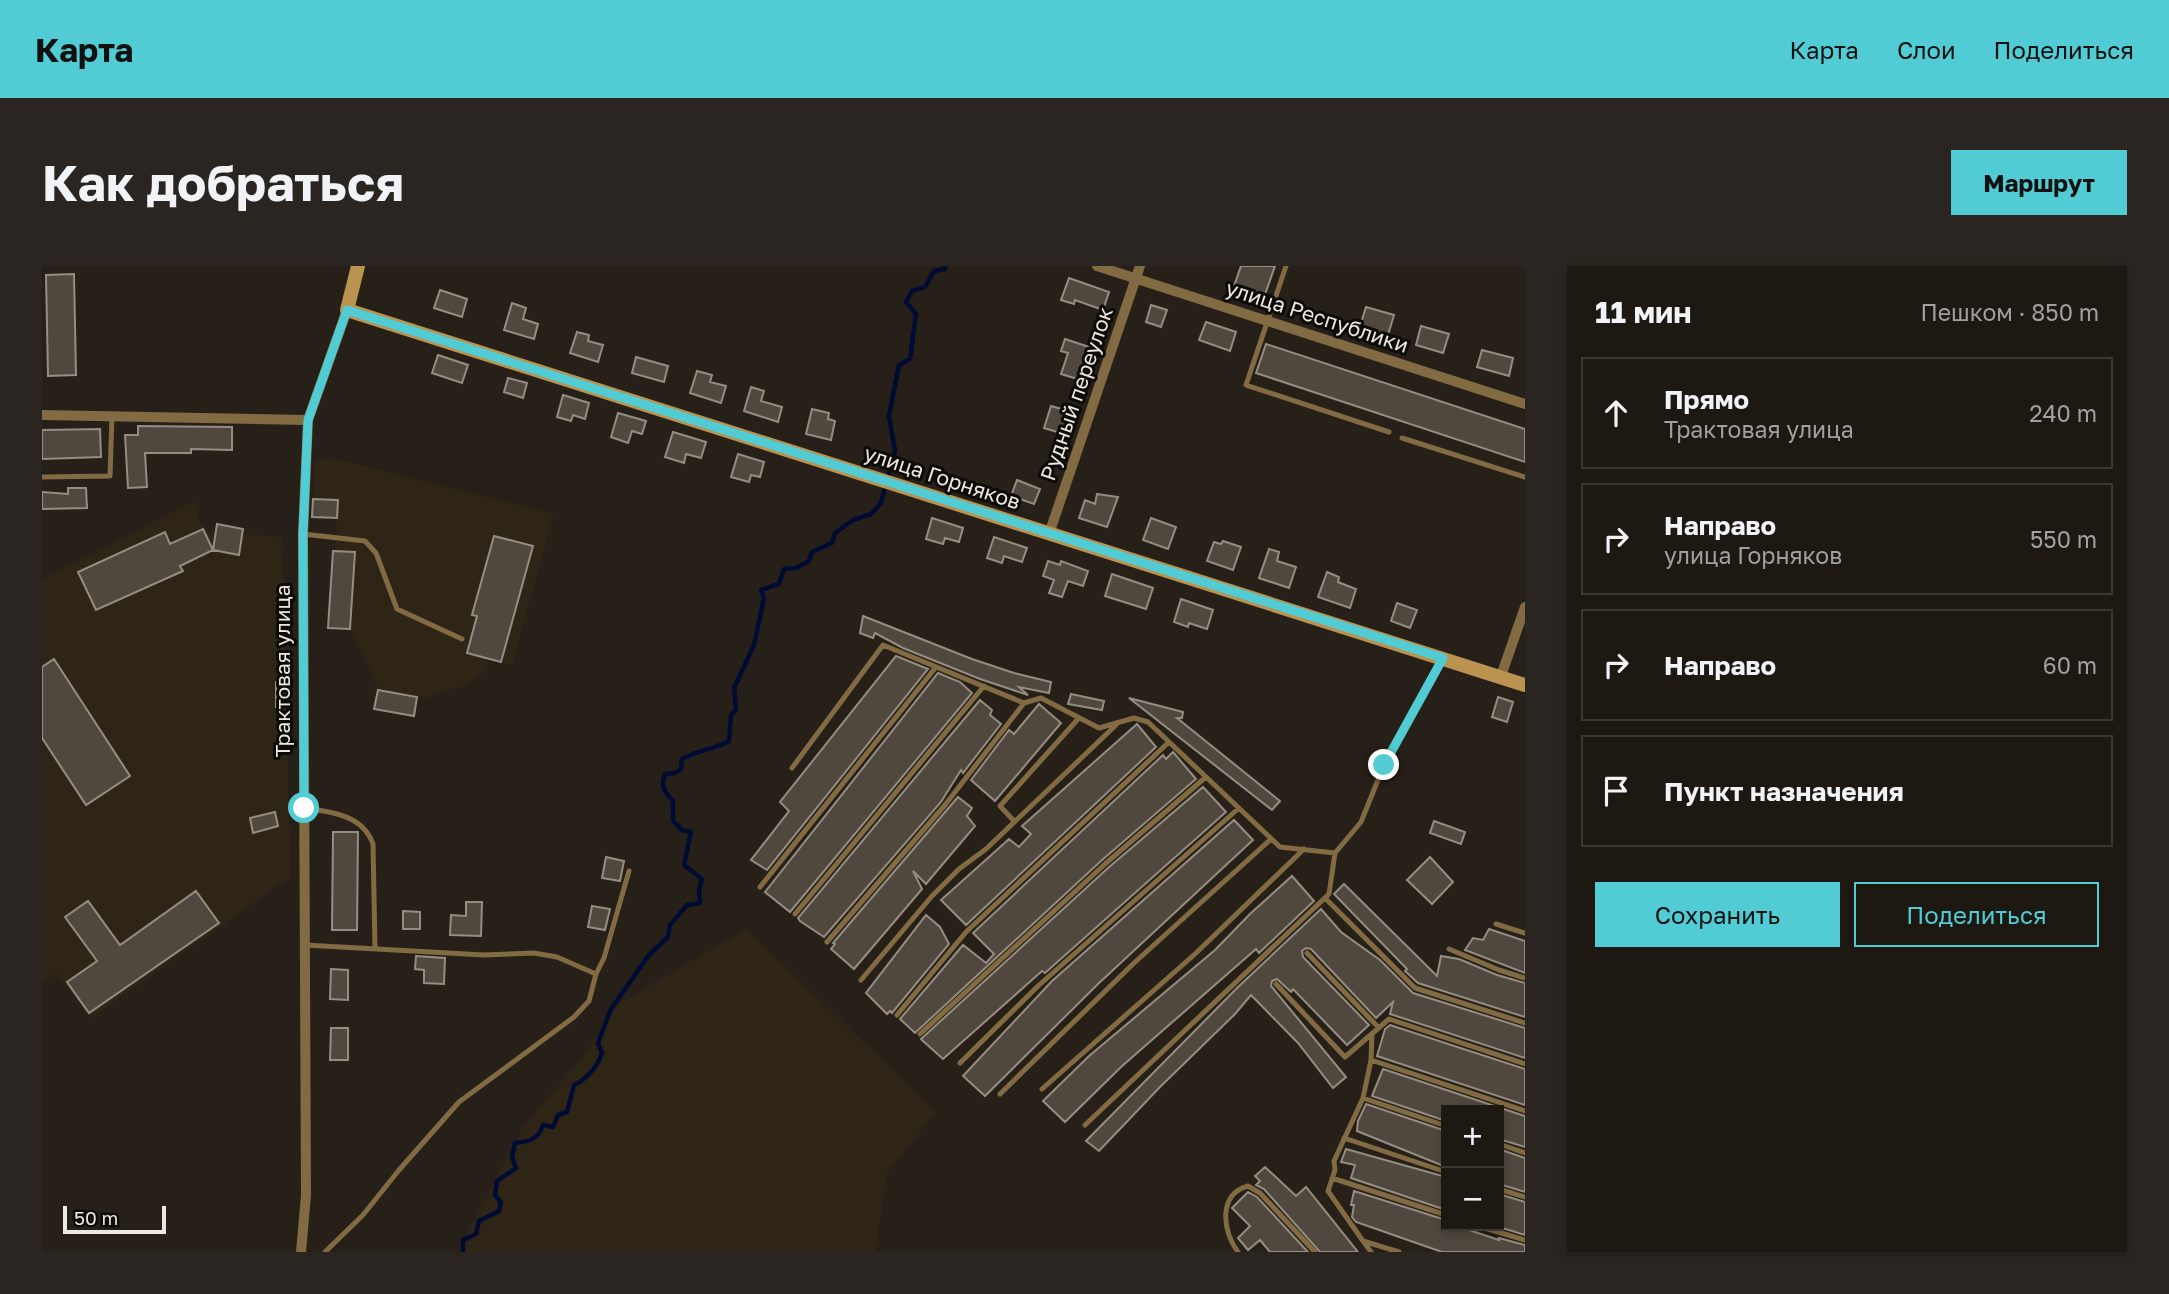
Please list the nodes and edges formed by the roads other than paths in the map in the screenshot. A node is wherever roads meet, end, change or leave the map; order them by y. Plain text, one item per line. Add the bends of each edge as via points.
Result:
1 (358, 266) edge
2 (1097, 266) edge
3 (1140, 266) edge
4 (1286, 266) edge
5 (1136, 279) junction
6 (347, 310) junction
7 (1267, 321) junction
8 (1525, 404) edge
9 (42, 415) edge
10 (112, 416) junction
11 (308, 420) junction
12 (1389, 432) dead end
13 (1402, 438) dead end
14 (42, 477) edge
15 (1525, 477) edge
16 (303, 534) junction
17 (1049, 534) junction
18 (1525, 607) edge
19 (462, 639) dead end
20 (1443, 658) junction
21 (936, 667) junction
22 (1501, 676) junction
23 (1525, 685) edge
24 (984, 686) junction
25 (1024, 703) junction
26 (1078, 719) junction
27 (1118, 723) junction
28 (1170, 742) junction
29 (792, 768) dead end
30 (1206, 777) junction
31 (304, 808) junction
32 (1239, 808) junction
33 (1014, 821) junction
34 (1271, 839) junction
35 (1304, 849) junction
36 (1335, 853) junction
37 (629, 871) dead end
38 (760, 887) dead end
39 (1325, 898) junction
40 (795, 914) dead end
41 (1496, 924) dead end
42 (1525, 933) edge
43 (827, 942) dead end
44 (305, 946) junction
45 (376, 948) junction
46 (1449, 949) dead end
47 (1307, 953) dead end
48 (596, 974) junction
49 (1525, 978) edge
50 (862, 980) dead end
51 (1276, 984) dead end
52 (897, 1015) dead end
53 (1525, 1023) edge
54 (1379, 1028) junction
55 (920, 1034) dead end
56 (1372, 1034) junction
57 (1371, 1060) junction
58 (960, 1063) dead end
59 (1525, 1064) edge
60 (1042, 1089) dead end
61 (1000, 1094) dead end
62 (1363, 1098) junction
63 (1525, 1111) edge
64 (1441, 1124) edge
65 (1085, 1125) dead end
66 (1344, 1138) junction
67 (1504, 1146) edge
68 (1525, 1153) edge
69 (1441, 1170) edge
70 (1332, 1178) junction
71 (1504, 1191) edge
72 (1525, 1197) edge
73 (1441, 1213) edge
74 (1495, 1231) edge
75 (1525, 1240) edge
76 (1363, 1241) junction
77 (301, 1252) edge
78 (325, 1252) edge
79 (1238, 1252) edge
80 (1315, 1252) edge
81 (1371, 1252) edge
82 (1399, 1252) edge

1 - 6 street, Трактовая улица
2 - 5 street, улица Республики
3 - 5 street, Рудный переулок
4 - 7 lane
5 - 7 street, улица Республики
5 - 17 street, Рудный переулок
6 - 11 street, Трактовая улица
6 - 17 street, улица Горняков
7 - 8 street, улица Республики
7 - 12 lane via 1245,385
9 - 10 street
10 - 11 street
10 - 14 lane via 110,476
11 - 16 street, Трактовая улица
13 - 15 lane
16 - 19 lane via 365,541 376,553 397,609
16 - 31 street, Трактовая улица
17 - 20 street, улица Горняков
18 - 22 street
20 - 22 street, улица Горняков
20 - 36 lane via 1384,765 1361,822
21 - 24 lane
21 - 29 lane via 883,645
21 - 38 lane
22 - 23 street, улица Горняков
24 - 25 lane
24 - 40 lane
25 - 26 lane via 1041,698
25 - 43 lane via 945,805
26 - 27 lane via 1099,728
26 - 33 lane via 1000,806
27 - 28 lane via 1134,718 1148,722
27 - 33 lane
28 - 30 lane
28 - 52 lane via 966,932
30 - 32 lane
30 - 55 lane
31 - 44 street, Трактовая улица
31 - 45 lane via 338,813 369,831
32 - 34 lane
32 - 58 lane via 1038,986
33 - 50 lane via 932,896
34 - 35 lane via 1280,847
34 - 61 lane via 1134,963
35 - 36 lane
35 - 60 lane via 1195,954
36 - 39 lane
37 - 48 lane
39 - 53 lane via 1415,988
39 - 65 lane
41 - 42 lane
44 - 45 lane
44 - 77 street, Трактовая улица via 306,1195
45 - 48 lane via 484,955 534,953
46 - 49 lane
47 - 54 lane
48 - 78 lane via 589,1001 574,1017 459,1102 363,1215
51 - 56 lane via 1345,1057
54 - 56 lane
54 - 59 lane via 1389,1019
56 - 57 lane
57 - 62 lane
57 - 63 lane
62 - 64 lane
62 - 66 lane
66 - 69 lane
66 - 70 lane
67 - 68 lane
70 - 73 lane
70 - 76 lane via 1328,1191
71 - 72 lane
74 - 75 lane
76 - 81 lane
76 - 82 lane
79 - 80 lane via 1229,1237 1227,1205 1248,1186 1261,1193

